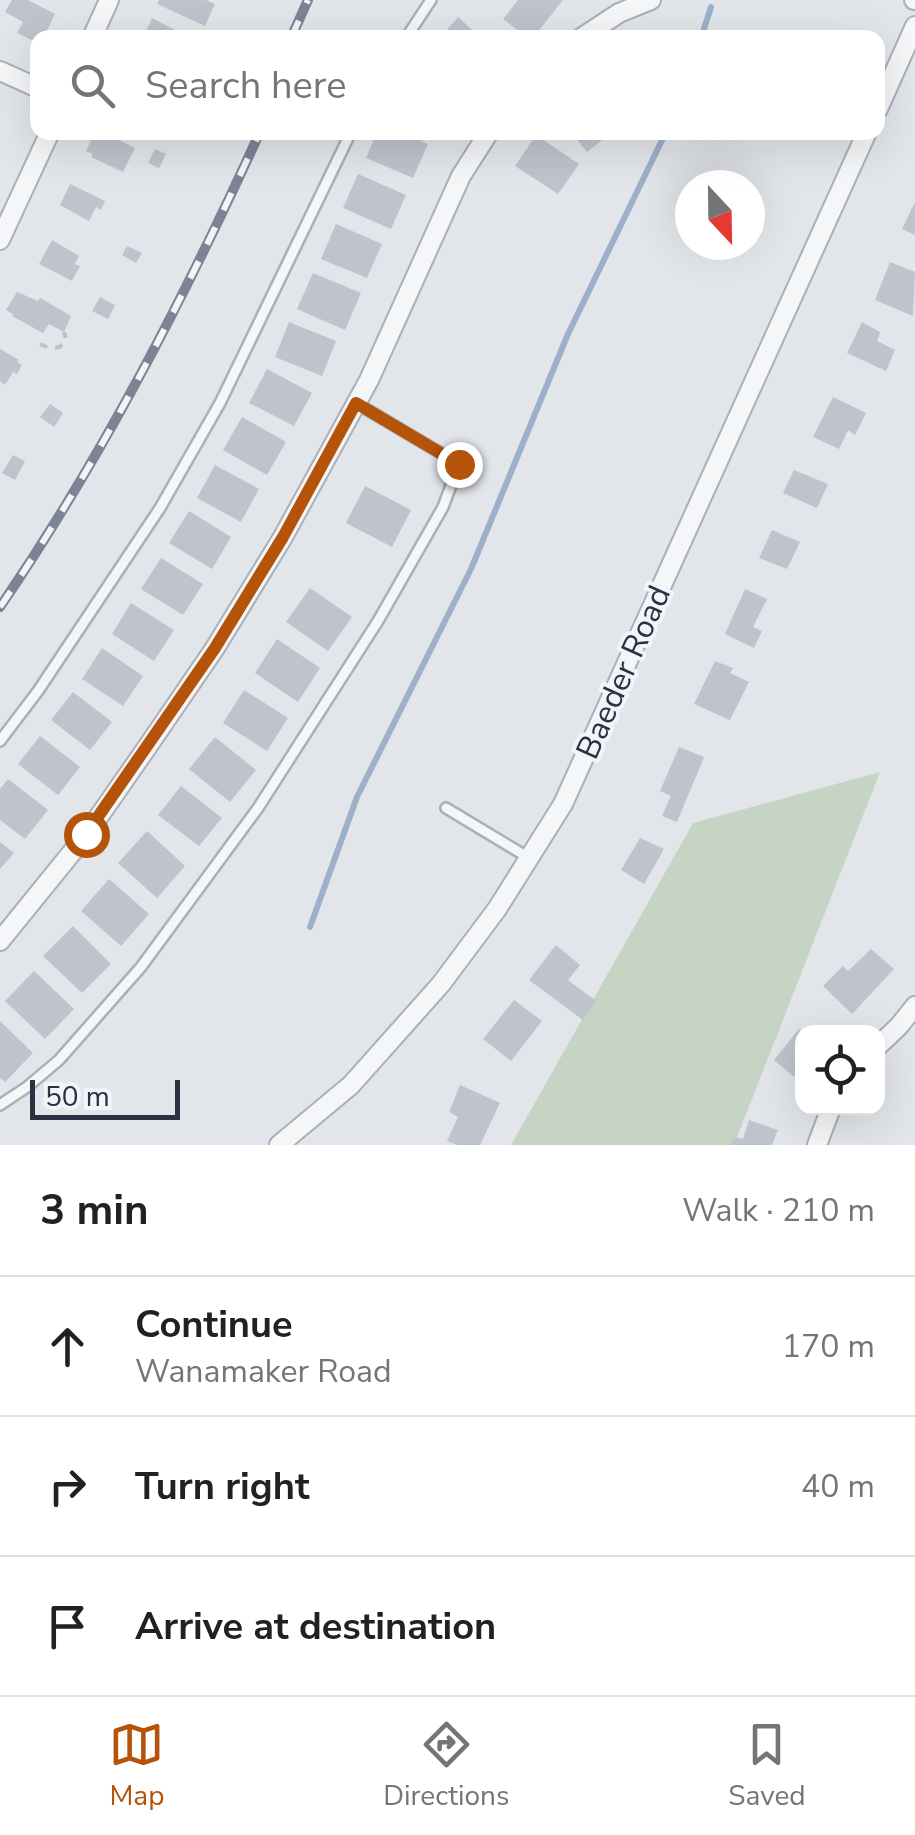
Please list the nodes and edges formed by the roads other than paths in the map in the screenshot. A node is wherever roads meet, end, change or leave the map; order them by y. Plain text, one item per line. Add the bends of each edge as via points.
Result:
1 (109, 0) edge
2 (431, 0) edge
3 (651, 0) edge
4 (915, 26) edge
5 (96, 30) edge
6 (411, 30) edge
7 (593, 30) edge
8 (0, 71) edge
9 (30, 84) edge
10 (885, 93) edge
11 (46, 140) edge
12 (347, 140) edge
13 (484, 140) edge
14 (863, 140) edge
15 (0, 240) edge
16 (356, 403) junction
17 (0, 741) edge
18 (446, 808) dead end
19 (529, 858) junction
20 (0, 941) edge
21 (915, 1006) edge
22 (885, 1040) edge
23 (0, 1106) edge
24 (828, 1115) edge
25 (279, 1145) edge
26 (817, 1145) edge

1 - 5 street
2 - 6 lane
3 - 7 street
4 - 10 street
8 - 9 street
11 - 15 street
12 - 17 lane via 220,403 168,493
13 - 16 street
14 - 19 street, Baeder Road via 563,804
16 - 20 street via 215,648 86,834
16 - 23 lane via 459,464 443,507 258,808 141,968 59,1060
18 - 19 lane
19 - 25 street, Baeder Road via 440,984 351,1084
21 - 22 street
24 - 26 street

